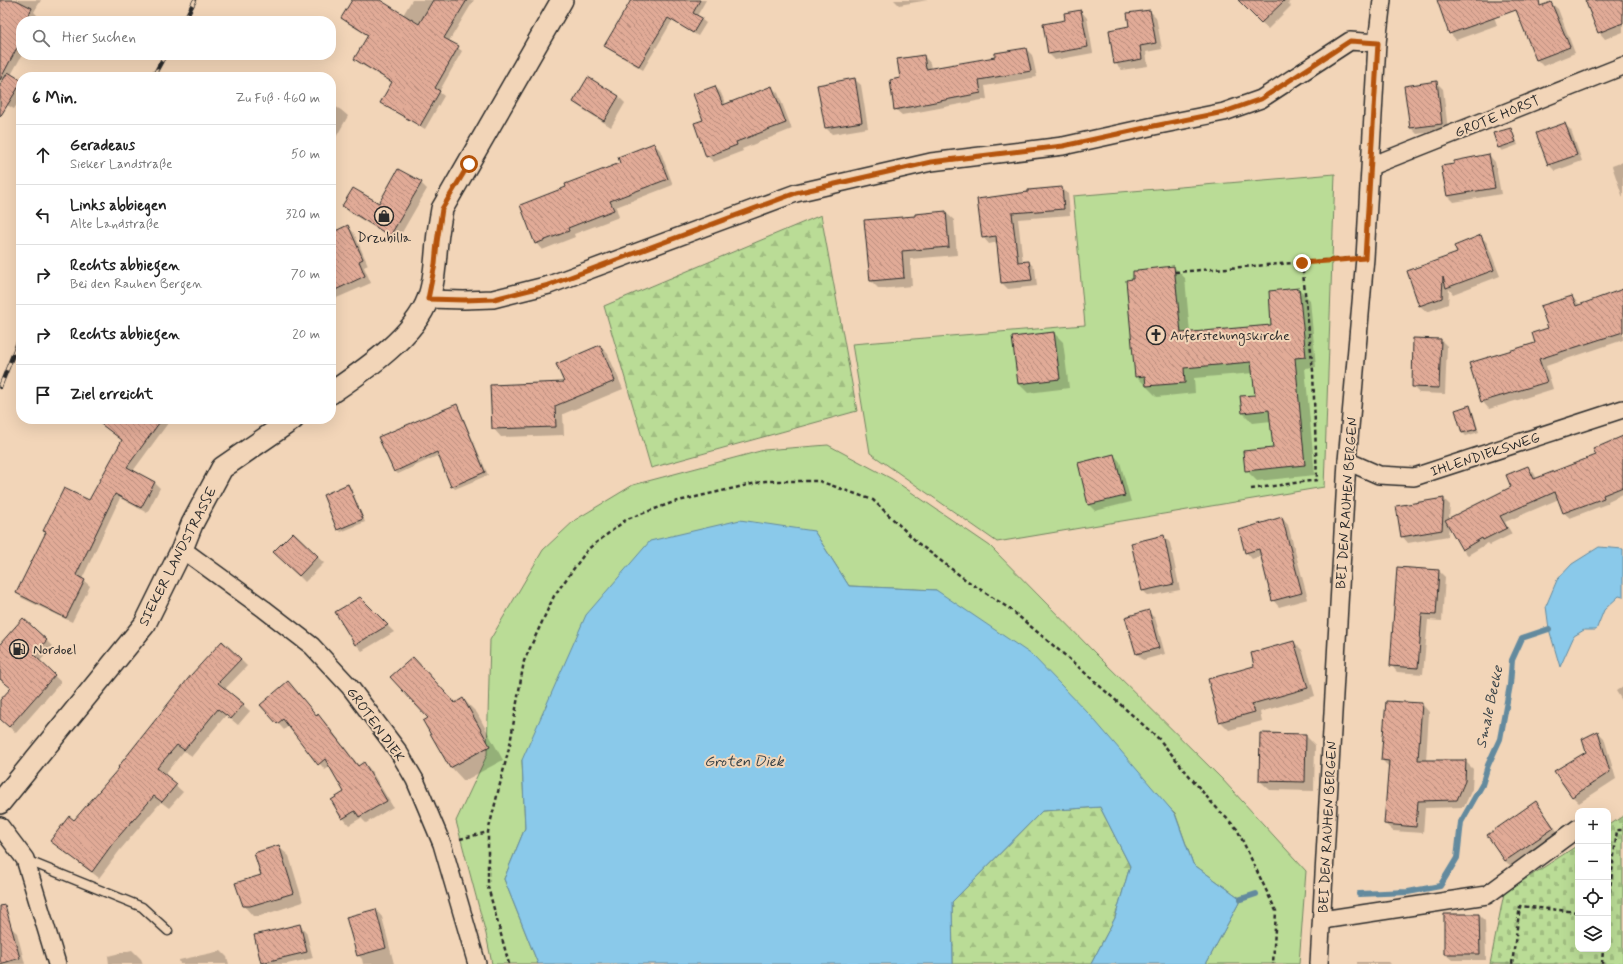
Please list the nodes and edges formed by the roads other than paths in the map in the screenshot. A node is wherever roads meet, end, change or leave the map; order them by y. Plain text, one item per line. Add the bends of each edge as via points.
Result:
1 (562, 0) edge
2 (1382, 0) edge
3 (1378, 43) junction
4 (1623, 66) edge
5 (1371, 166) junction
6 (428, 299) junction
7 (336, 389) edge
8 (1623, 409) edge
9 (286, 424) edge
10 (1347, 461) junction
11 (182, 549) junction
12 (0, 803) edge
13 (0, 826) edge
14 (1575, 830) edge
15 (25, 860) junction
16 (1322, 920) junction
17 (168, 931) dead end
18 (57, 964) edge
19 (477, 964) edge
20 (1319, 964) edge

1 - 6 street via 442,209
2 - 3 street, BEI DEN RAUHEN BERGEN
3 - 5 street, BEI DEN RAUHEN BERGEN
3 - 6 street via 1350,41 1261,99 1224,112 1063,146 931,162 796,193 549,285 494,299
4 - 5 street, GROTE HORST
5 - 10 street, BEI DEN RAUHEN BERGEN
6 - 7 street via 414,324 395,343 375,362
8 - 10 street, IHLENDIEKSWEG via 1414,477 1379,475
9 - 11 street, SIEKER LANDSTRASSE via 222,468 192,524
10 - 16 street, BEI DEN RAUHEN BERGEN
11 - 12 street, SIEKER LANDSTRASSE via 145,624
11 - 19 street, GROTEN DIEK via 312,646 350,687 398,751 415,780 442,844
13 - 15 street
14 - 16 street via 1487,894
15 - 17 lane via 142,907
15 - 18 street
16 - 20 street, BEI DEN RAUHEN BERGEN

